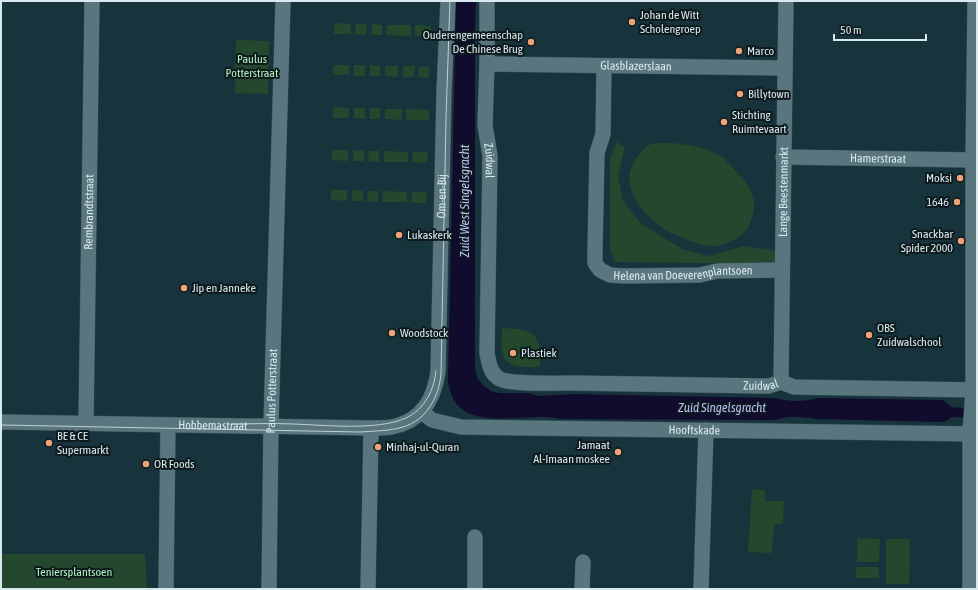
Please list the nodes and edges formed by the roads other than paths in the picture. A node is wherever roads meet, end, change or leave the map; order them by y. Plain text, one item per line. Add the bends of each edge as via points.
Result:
1 (92, 1) edge
2 (283, 1) edge
3 (448, 1) edge
4 (487, 1) edge
5 (786, 1) edge
6 (975, 1) edge
7 (487, 64) junction
8 (604, 66) junction
9 (785, 68) junction
10 (783, 157) junction
11 (973, 160) junction
12 (782, 270) junction
13 (781, 382) junction
14 (974, 395) edge
15 (422, 412) junction
16 (1, 422) edge
17 (86, 424) junction
18 (168, 425) junction
19 (271, 426) junction
20 (371, 428) junction
21 (706, 430) junction
22 (973, 430) edge
23 (475, 537) dead end
24 (583, 562) dead end
25 (166, 589) edge
26 (269, 589) edge
27 (368, 589) edge
28 (474, 589) edge
29 (582, 589) edge
30 (701, 589) edge
31 (970, 589) edge

1 - 17 street, Rembrandtstraat
2 - 19 street, Paulus Potterstraat
3 - 15 street, Om-en-Bij via 438,372 435,390
4 - 7 street, Zuidwal
5 - 9 street, Lange Beestenmarkt
6 - 11 street
7 - 8 street, Glasblazerslaan
7 - 13 street, Zuidwal via 485,125 490,156 487,353 492,373 505,381 544,383 769,386
8 - 9 street, Glasblazerslaan
8 - 12 street, Helena van Doeverenplantsoen via 603,134 597,153 595,243 595,263 600,270 610,275 624,276
9 - 10 street, Lange Beestenmarkt
10 - 11 street, Hamerstraat
10 - 12 street, Lange Beestenmarkt
11 - 14 street
12 - 13 street, Lange Beestenmarkt
13 - 14 street, Zuidwal via 794,387
14 - 22 street
15 - 20 street, Hobbemastraat via 399,425
15 - 21 street, Hooftskade via 432,420 461,427
16 - 17 street, Hobbemastraat
17 - 18 street, Hobbemastraat
18 - 19 street, Hobbemastraat
18 - 25 street
19 - 20 street, Hobbemastraat
19 - 26 street, Paulus Potterstraat
20 - 27 street
21 - 22 street, Hooftskade
21 - 30 street
22 - 31 street
23 - 28 street
24 - 29 street

